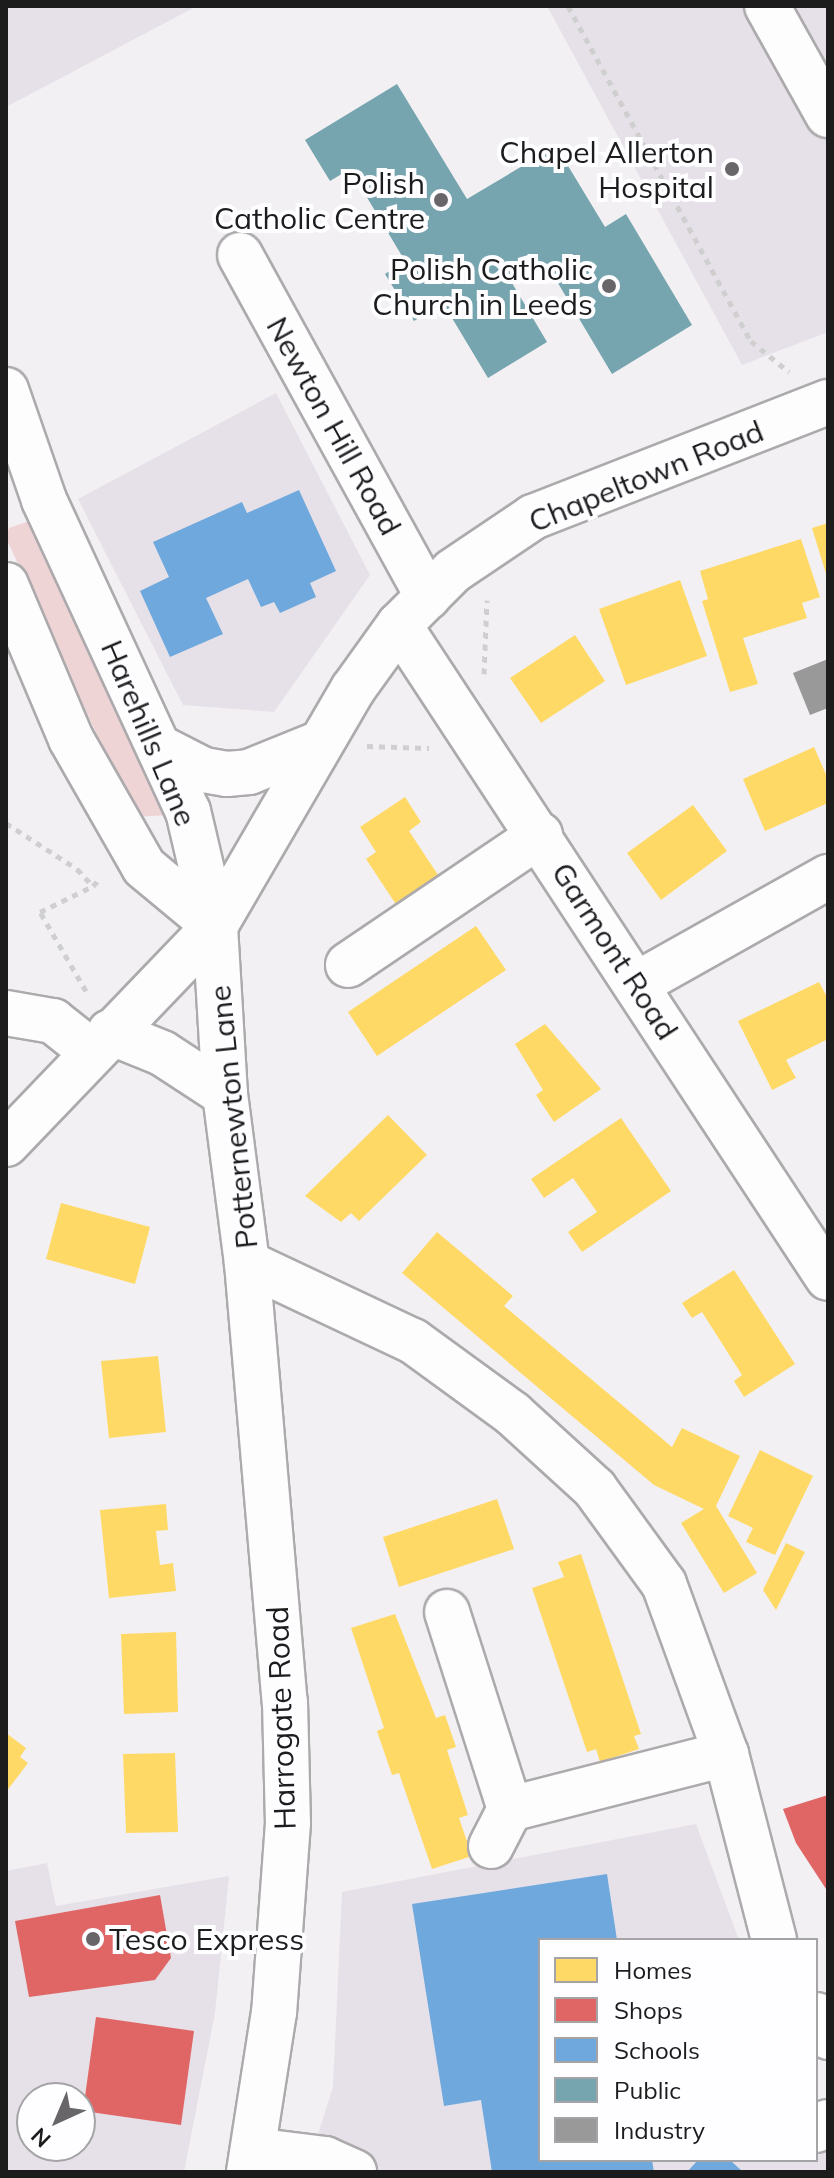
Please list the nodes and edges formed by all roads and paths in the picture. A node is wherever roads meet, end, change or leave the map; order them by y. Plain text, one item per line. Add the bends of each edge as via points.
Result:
1 (568, 6) edge
2 (767, 6) edge
3 (828, 115) edge
4 (240, 255) dead end
5 (6, 390) edge
6 (827, 402) edge
7 (25, 494) edge
8 (6, 585) edge
9 (413, 611) junction
10 (318, 744) junction
11 (159, 747) junction
12 (6, 823) edge
13 (540, 835) junction
14 (129, 842) junction
15 (828, 877) edge
16 (93, 886) junction
17 (215, 926) junction
18 (348, 965) dead end
19 (637, 984) junction
20 (6, 1013) edge
21 (101, 1041) junction
22 (225, 1094) junction
23 (6, 1144) edge
24 (247, 1263) junction
25 (828, 1278) edge
26 (447, 1612) dead end
27 (726, 1754) junction
28 (773, 1938) edge
29 (818, 2019) edge
30 (828, 2037) edge
31 (251, 2161) edge
32 (354, 2172) edge

1 - 6 path via 751,341
2 - 3 street
4 - 9 street, Newton Hill Road
5 - 7 street, Harehills Lane
6 - 9 street, Chapeltown Road via 533,517 453,571
7 - 11 street, Harehills Lane
8 - 14 street, Harehills Lane via 71,739
9 - 10 street, Chapeltown Road
9 - 13 street, Garmont Road
10 - 11 street via 249,772 227,774 204,770
10 - 17 street, Chapeltown Road
11 - 17 street, Harehills Lane via 188,811
12 - 16 path via 77,869
13 - 18 street
13 - 19 street, Garmont Road
14 - 16 path
14 - 17 street, Harehills Lane via 144,867
15 - 19 street
16 - 21 path via 40,912
17 - 21 street, Chapeltown Road
17 - 22 street, Potternewton Lane
19 - 25 street, Garmont Road
20 - 21 street via 53,1021
21 - 22 street via 162,1053
21 - 23 street, Chapeltown Road
22 - 24 street, Potternewton Lane
24 - 27 street, Potternewton Lane via 413,1341 513,1414 595,1489 664,1584
24 - 31 street, Harrogate Road via 285,1702 288,1823 274,2012
26 - 27 street via 501,1828
27 - 28 street, Potternewton Lane
29 - 30 street
31 - 32 street via 325,2159

